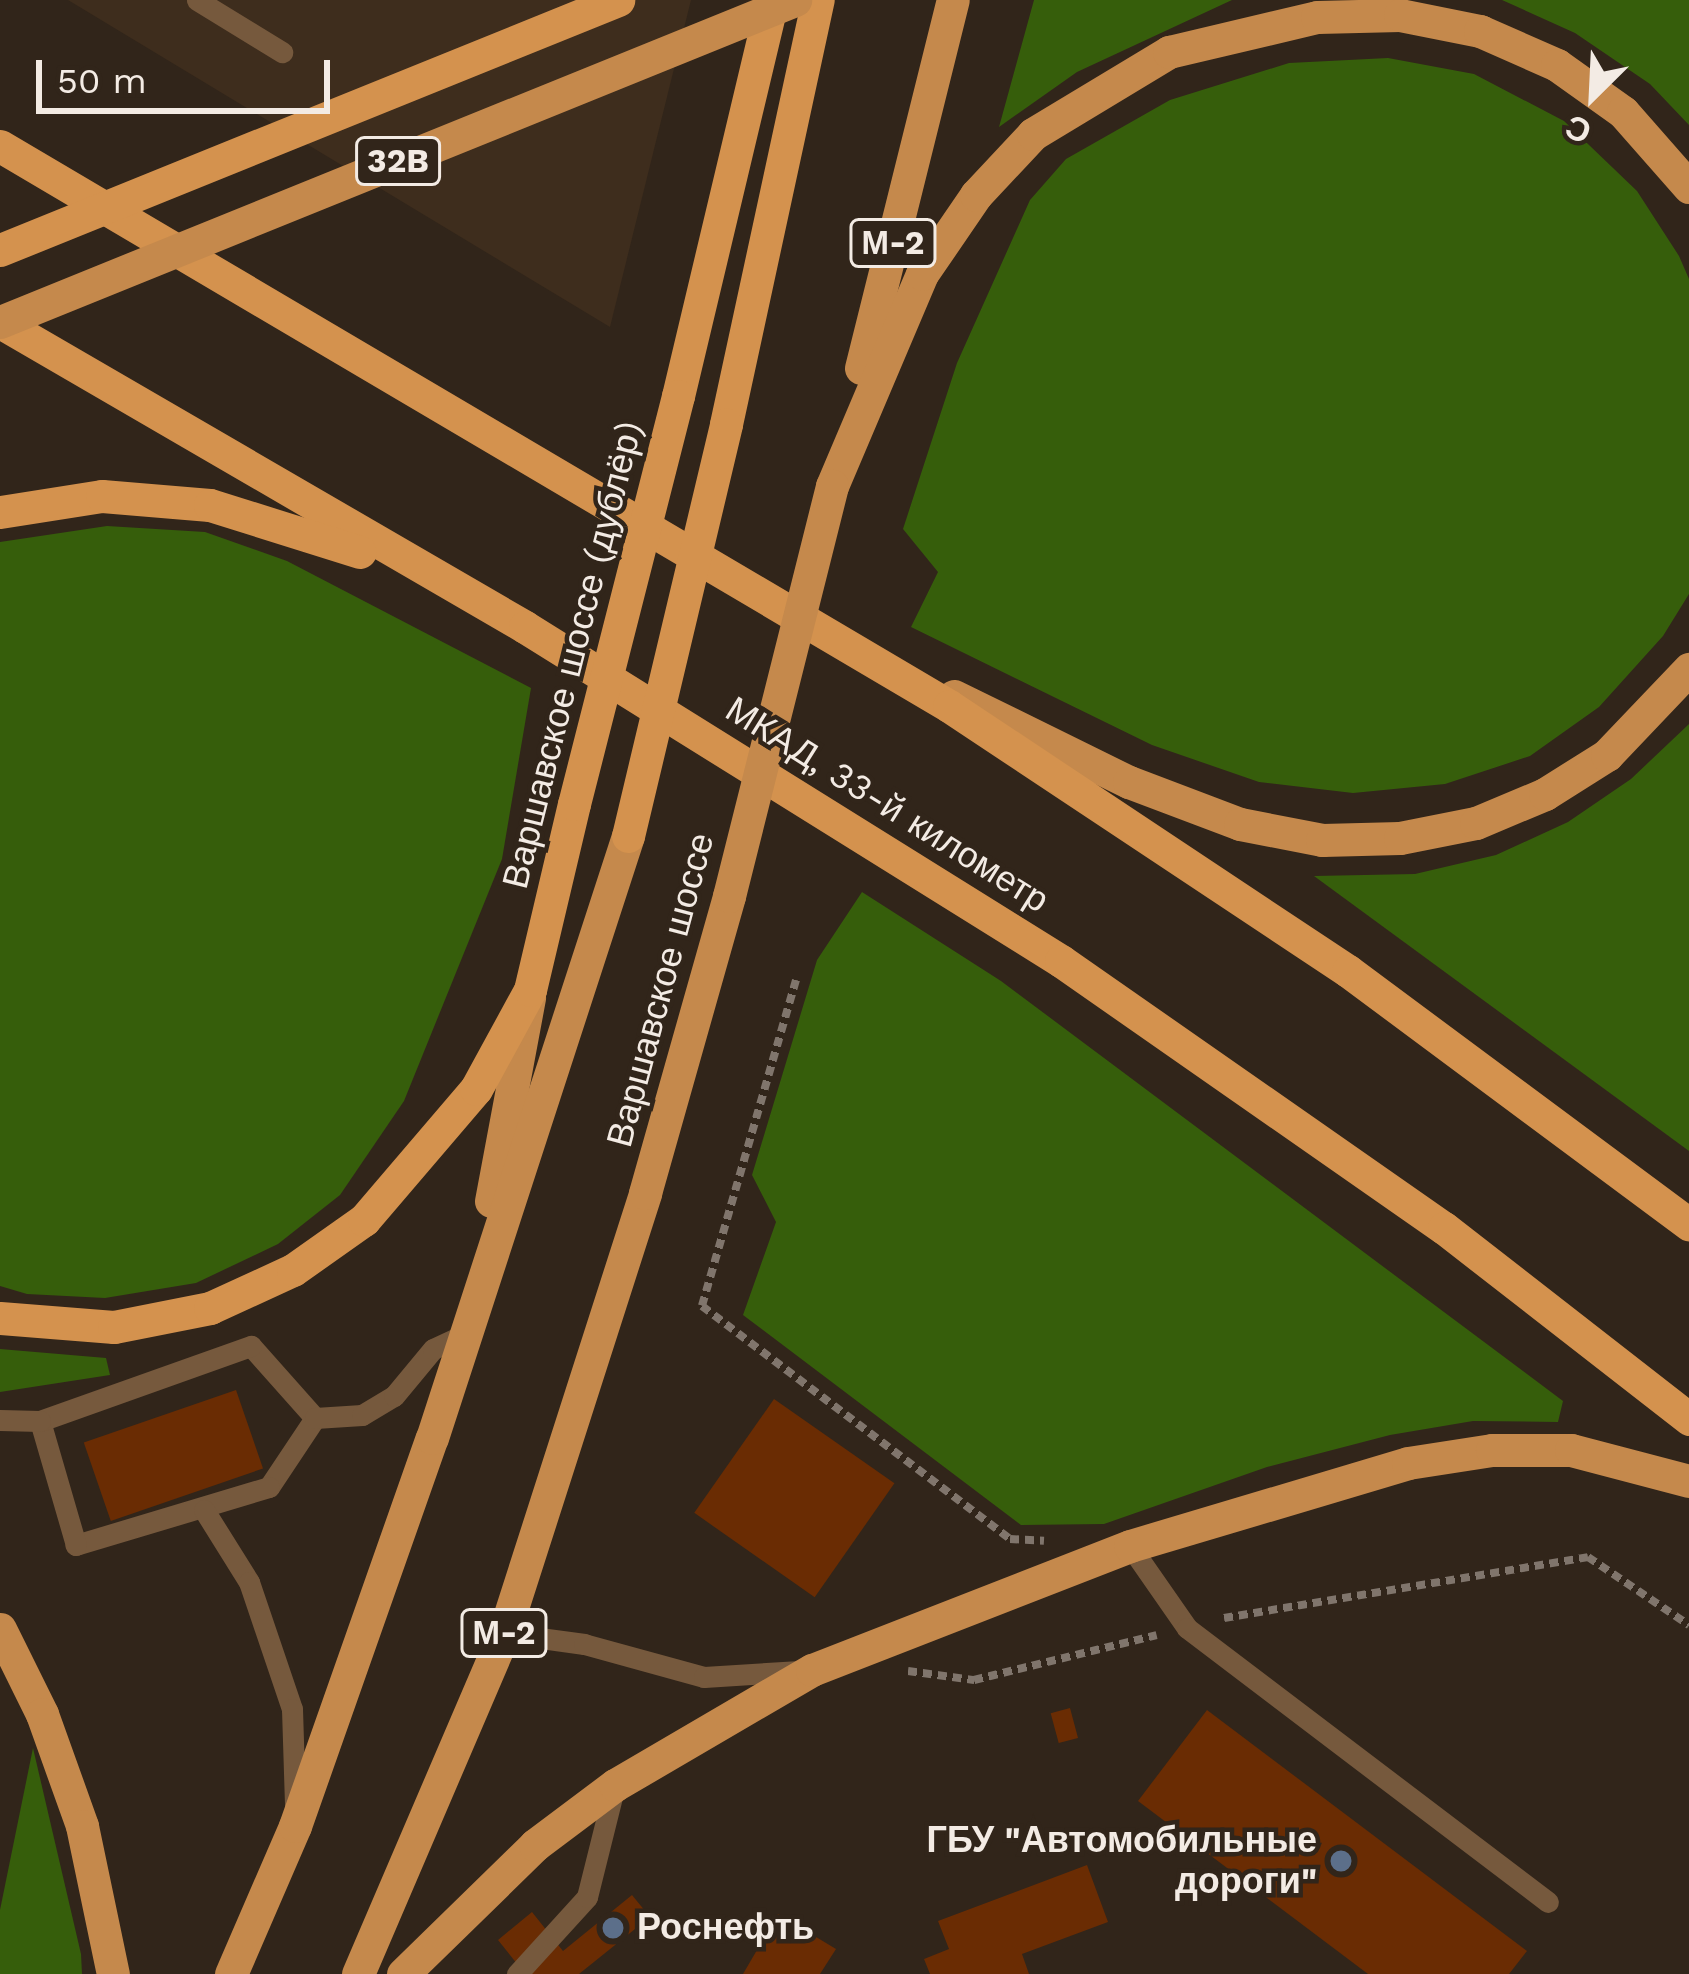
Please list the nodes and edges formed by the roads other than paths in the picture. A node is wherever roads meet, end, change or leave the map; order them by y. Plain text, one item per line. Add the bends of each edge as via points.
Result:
1 (197, 0) edge
2 (619, 0) edge
3 (772, 0) edge
4 (795, 0) edge
5 (818, 0) edge
6 (953, 0) edge
7 (282, 52) dead end
8 (0, 146) edge
9 (1689, 187) edge
10 (0, 250) edge
11 (0, 322) edge
12 (832, 486) junction
13 (0, 512) edge
14 (778, 600) junction
15 (525, 627) junction
16 (1689, 669) edge
17 (628, 836) joint
18 (530, 990) junction
19 (1689, 1224) edge
20 (0, 1318) edge
21 (467, 1333) junction
22 (315, 1418) junction
23 (1689, 1419) edge
24 (0, 1420) edge
25 (40, 1421) junction
26 (1689, 1481) edge
27 (204, 1510) junction
28 (1130, 1546) junction
29 (0, 1629) edge
30 (504, 1633) junction
31 (812, 1670) junction
32 (615, 1785) junction
33 (296, 1826) junction
34 (1548, 1902) dead end
35 (113, 1974) edge
36 (230, 1974) edge
37 (358, 1974) edge
38 (403, 1974) edge
39 (517, 1974) edge

1 - 7 lane
2 - 10 highway, bridge
3 - 18 highway, Варшавское шоссе (дублёр), bridge
4 - 11 main road, 32B, bridge
5 - 17 highway, Варшавское шоссе, bridge
6 - 12 main road, Варшавское шоссе / М-2
8 - 14 highway
9 - 12 main road via 1623,112 1557,65 1480,31 1400,15 1317,17 1169,52 1033,134 976,195 922,274
11 - 15 highway, МКАД, 33-й километр
12 - 30 main road, Варшавское шоссе / М-2, bridge via 730,896
13 - 15 highway via 102,496 210,505 324,536
14 - 16 main road via 1129,782 1240,824 1322,840 1400,838 1476,823 1545,794 1607,755
14 - 19 highway via 1348,971
15 - 23 highway, МКАД, 33-й километр via 1079,973 1444,1228
17 - 21 main road, Варшавское шоссе
18 - 20 highway via 476,1089 427,1155 364,1220 293,1270 210,1308 114,1327
18 - 21 main road, Варшавское шоссе (дублёр)
21 - 22 lane via 433,1349 394,1396 362,1415
21 - 33 main road, Варшавское шоссе
22 - 25 lane via 251,1346
22 - 27 lane via 269,1487
24 - 25 lane
25 - 27 lane via 76,1544
26 - 28 main road via 1571,1450 1492,1450 1408,1463
27 - 33 lane via 249,1582 292,1709
28 - 31 main road
28 - 34 lane via 1187,1628
29 - 35 main road via 42,1714 82,1826
30 - 31 lane via 584,1644 704,1677
30 - 37 main road, Варшавское шоссе / М-2
31 - 32 main road
32 - 38 main road via 535,1845
32 - 39 lane via 587,1897
33 - 36 main road, Варшавское шоссе

